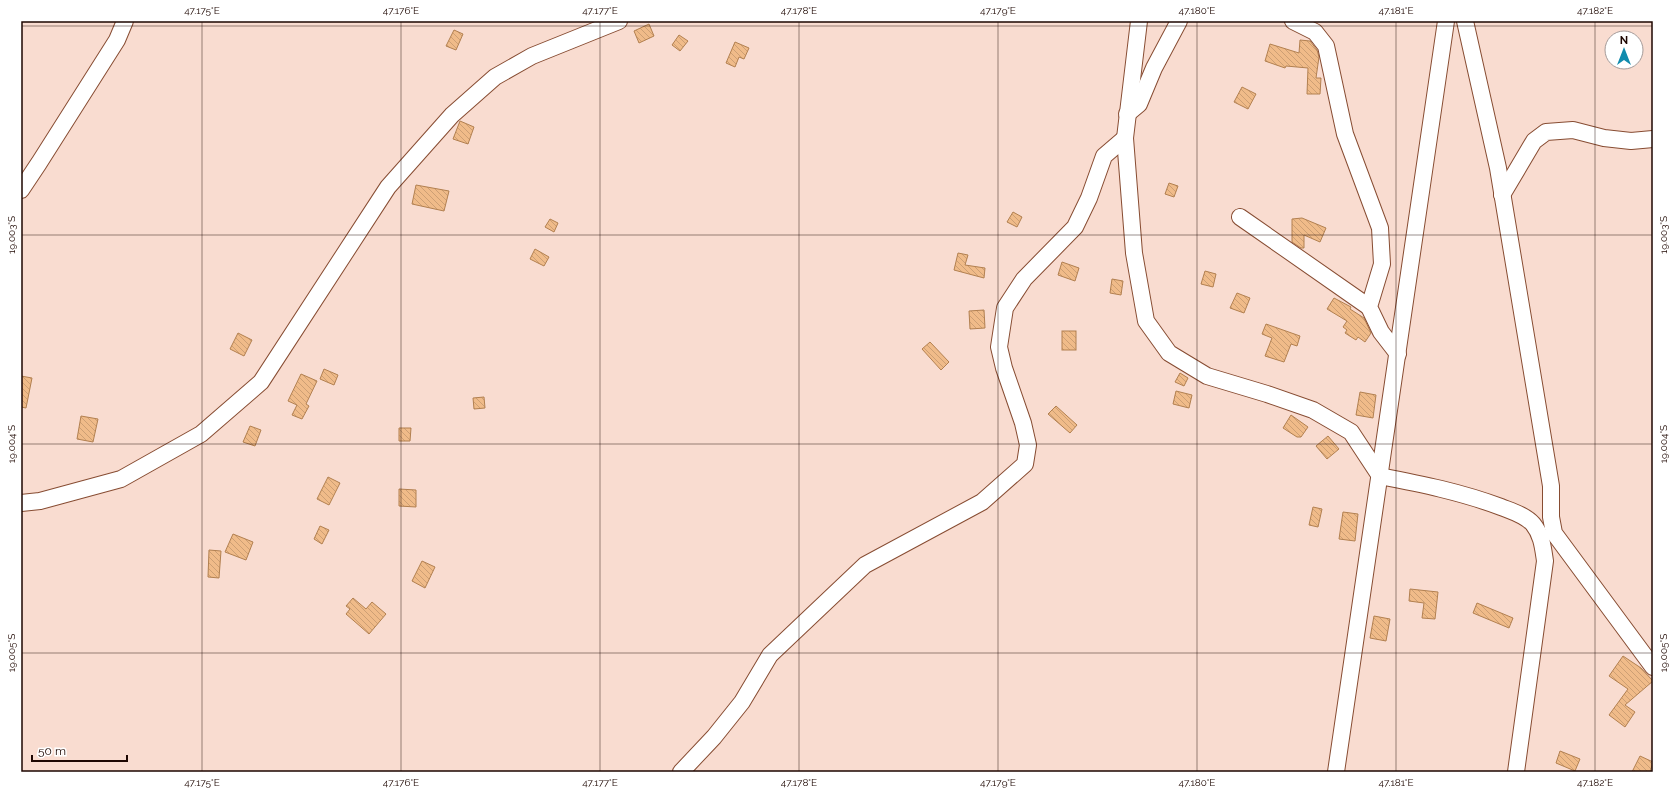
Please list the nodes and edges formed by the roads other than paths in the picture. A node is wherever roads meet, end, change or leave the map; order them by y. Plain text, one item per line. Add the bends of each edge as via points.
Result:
1 (125, 21) edge
2 (619, 21) edge
3 (1139, 21) edge
4 (1179, 21) edge
5 (1293, 21) edge
6 (1446, 21) edge
7 (1465, 21) edge
8 (1128, 114) junction
9 (1125, 138) junction
10 (1653, 139) edge
11 (21, 190) edge
12 (1502, 195) junction
13 (1240, 217) dead end
14 (1369, 307) junction
15 (1398, 354) junction
16 (1380, 476) junction
17 (21, 503) edge
18 (1548, 535) junction
19 (1653, 667) edge
20 (681, 772) edge
21 (1336, 772) edge
22 (1516, 772) edge

1 - 11 street via 117,40
2 - 17 street via 532,56 495,77 452,115 388,187 261,382 202,434 121,478 40,501
3 - 8 street
4 - 8 street via 1154,68 1139,104
5 - 14 street via 1315,32 1326,46 1345,134 1380,228 1382,264
6 - 15 street
7 - 12 street
8 - 9 street
9 - 16 street via 1134,253 1146,321 1169,353 1207,376 1267,394 1319,414 1350,432
9 - 20 street via 1104,156 1075,227 1024,278 1006,308 1000,346 1004,368 1028,445 1025,464 982,502 865,565 770,655 742,702
10 - 12 street via 1631,141 1604,138 1573,130 1546,132 1534,141
12 - 18 street via 1551,486
13 - 14 street
14 - 15 street via 1381,332
15 - 16 street
16 - 18 street via 1485,501 1511,511
16 - 21 street
18 - 19 street
18 - 22 street

